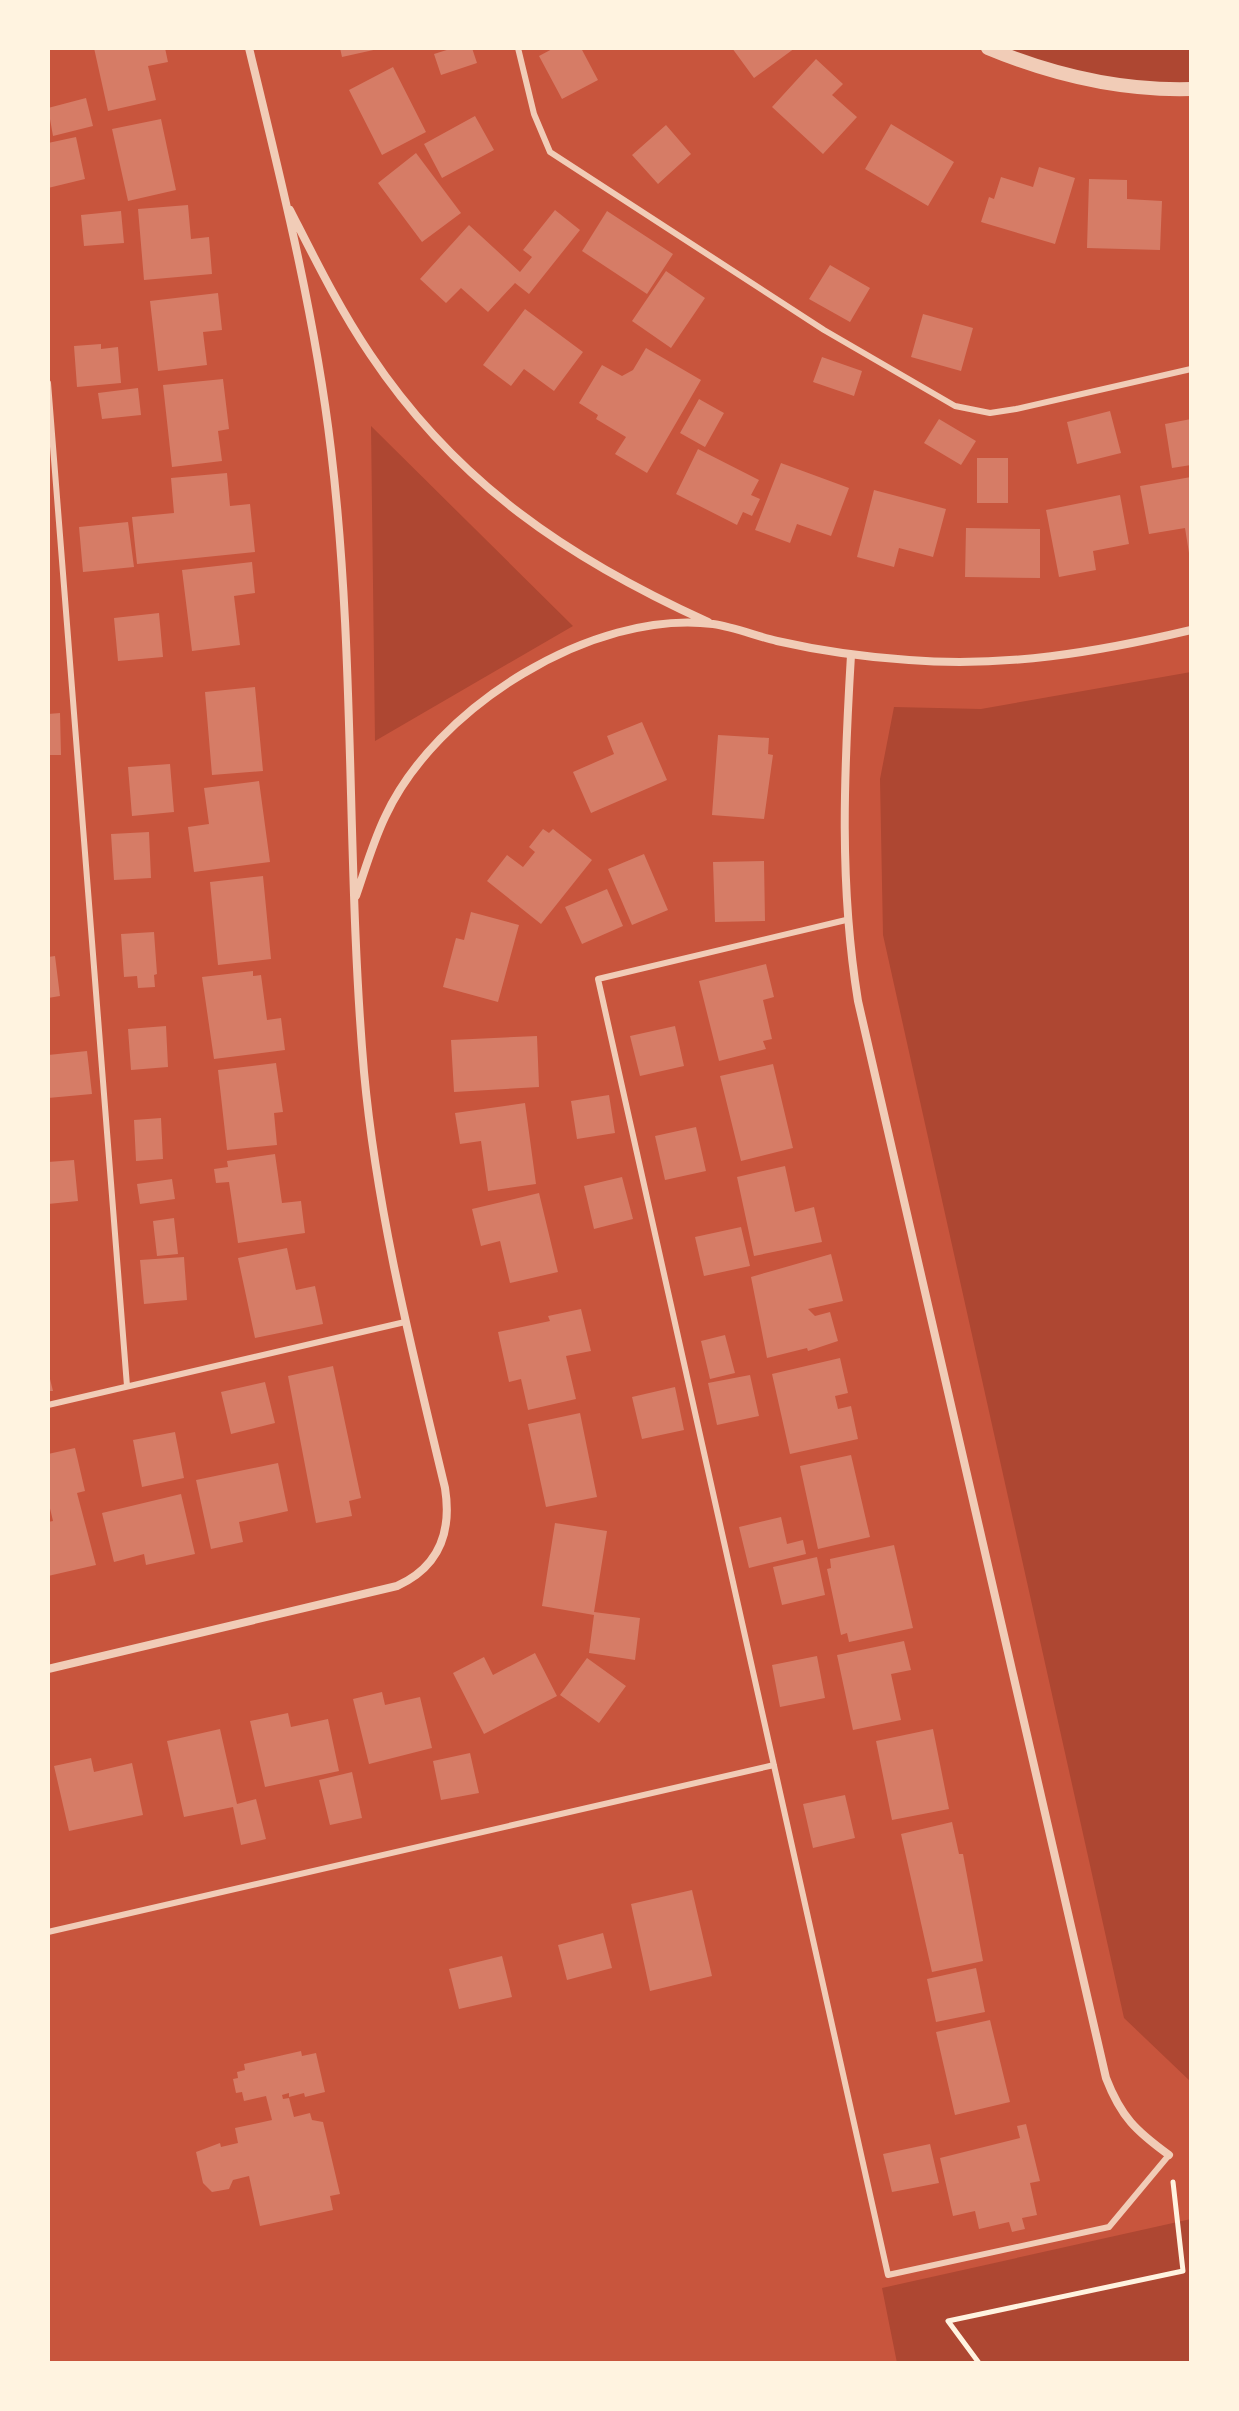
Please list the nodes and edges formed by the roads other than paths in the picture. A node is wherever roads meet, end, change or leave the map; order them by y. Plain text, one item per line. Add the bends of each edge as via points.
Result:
1 (249, 48) edge
2 (518, 48) edge
3 (988, 48) edge
4 (1191, 89) edge
5 (286, 203) junction
6 (1191, 369) edge
7 (48, 383) edge
8 (713, 624) junction
9 (1191, 630) edge
10 (851, 655) junction
11 (354, 901) junction
12 (846, 920) junction
13 (405, 1322) junction
14 (127, 1386) junction
15 (48, 1405) edge
16 (48, 1669) edge
17 (774, 1765) junction
18 (48, 1932) edge
19 (1169, 2155) joint

1 - 5 street
2 - 6 lane via 534,114 550,152 824,330 955,406 990,413 1016,409
3 - 4 street via 1070,78
5 - 8 street via 371,355 443,446 562,546
5 - 11 street via 337,501
7 - 14 lane
8 - 10 street
8 - 11 street via 612,635 531,669 479,703 433,746 399,793 385,816
9 - 10 street via 1091,652 1028,659 968,662
10 - 12 street via 843,807
11 - 13 street via 370,1130
12 - 17 lane via 598,979
12 - 19 street via 866,1041 1106,2078 1117,2108
13 - 14 lane
13 - 16 street via 448,1508 436,1556 424,1570 397,1586
14 - 15 lane
17 - 18 lane
17 - 19 lane via 888,2275 1109,2227

